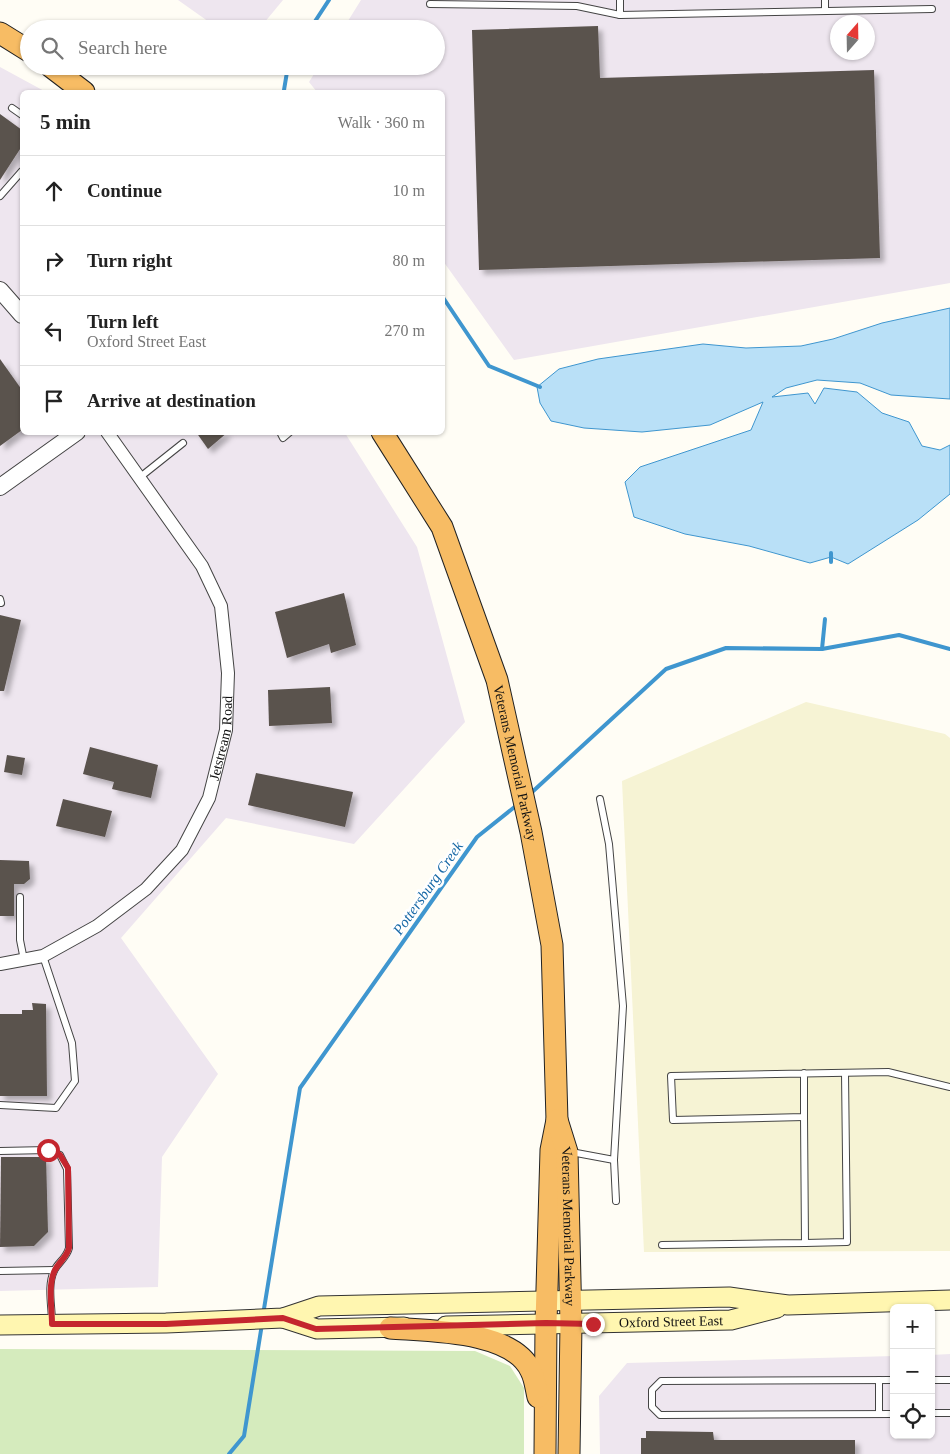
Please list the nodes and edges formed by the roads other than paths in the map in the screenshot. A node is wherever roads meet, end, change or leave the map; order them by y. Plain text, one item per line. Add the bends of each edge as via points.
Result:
1 (620, 0) edge
2 (825, 0) edge
3 (430, 4) dead end
4 (932, 9) dead end
5 (825, 11) junction
6 (620, 15) junction
7 (0, 32) edge
8 (20, 44) edge
9 (62, 75) edge
10 (81, 90) edge
11 (12, 108) dead end
12 (20, 114) edge
13 (20, 173) edge
14 (0, 196) edge
15 (0, 290) edge
16 (20, 313) edge
17 (73, 435) edge
18 (109, 435) edge
19 (384, 435) edge
20 (183, 443) dead end
21 (139, 478) junction
22 (0, 487) edge
23 (600, 798) dead end
24 (20, 897) dead end
25 (42, 956) junction
26 (24, 960) junction
27 (0, 964) edge
28 (845, 1072) junction
29 (804, 1073) junction
30 (950, 1087) edge
31 (0, 1105) edge
32 (804, 1118) junction
33 (557, 1120) junction
34 (0, 1151) edge
35 (567, 1152) junction
36 (614, 1160) junction
37 (616, 1201) dead end
38 (805, 1243) junction
39 (662, 1245) dead end
40 (54, 1270) junction
41 (0, 1271) edge
42 (548, 1300) junction
43 (570, 1300) junction
44 (950, 1300) edge
45 (788, 1305) junction
46 (283, 1318) junction
47 (546, 1323) junction
48 (0, 1324) edge
49 (52, 1324) junction
50 (571, 1324) junction
51 (390, 1328) junction
52 (879, 1380) junction
53 (890, 1380) edge
54 (935, 1380) edge
55 (950, 1380) edge
56 (879, 1414) junction
57 (890, 1414) edge
58 (935, 1414) edge
59 (950, 1414) edge
60 (545, 1429) junction
61 (545, 1454) edge
62 (569, 1454) edge

1 - 6 lane
2 - 5 lane
3 - 6 lane via 577,6
4 - 5 lane
5 - 6 lane
7 - 8 highway
9 - 10 highway
11 - 12 lane
13 - 14 lane
15 - 16 street
17 - 22 street
18 - 21 street, Jetstream Road
19 - 33 highway, Veterans Memorial Parkway via 442,527 497,680 552,945
20 - 21 lane
21 - 25 street, Jetstream Road via 202,566 220,606 228,673 226,730 209,798 182,850 146,889 97,926
23 - 36 lane via 609,844 623,1006
24 - 26 lane via 20,940
25 - 26 street, Jetstream Road
25 - 31 lane via 72,1043 75,1081 56,1108
26 - 27 street, Jetstream Road
28 - 29 lane
28 - 30 lane via 888,1072
28 - 38 lane via 847,1242
29 - 32 lane
29 - 32 lane via 671,1076 673,1120
32 - 38 lane
33 - 35 highway, Veterans Memorial Parkway
33 - 42 highway, Veterans Memorial Parkway via 550,1150
34 - 40 lane via 48,1150 60,1155 68,1168 69,1248 66,1258
35 - 36 lane
35 - 43 highway, Veterans Memorial Parkway
36 - 37 lane
38 - 39 lane
40 - 41 lane
40 - 49 lane
42 - 43 main road, Oxford Street East
42 - 46 main road, Oxford Street East via 319,1306
42 - 47 highway, Veterans Memorial Parkway
43 - 45 main road, Oxford Street East via 728,1297
43 - 50 highway, Veterans Memorial Parkway
44 - 45 main road, Oxford Street East
45 - 50 main road, Oxford Street East via 731,1320
46 - 49 main road, Oxford Street East via 166,1324
46 - 51 main road, Oxford Street East via 316,1329
47 - 50 main road, Oxford Street East
47 - 51 main road, Oxford Street East
47 - 60 highway, Veterans Memorial Parkway
48 - 49 main road, Oxford Street East
50 - 62 highway, Veterans Memorial Parkway
51 - 60 highway via 471,1335 502,1344 531,1370
52 - 53 lane
52 - 56 lane
52 - 56 lane via 661,1380 652,1390 652,1407 660,1415
54 - 55 lane
56 - 57 lane
58 - 59 lane
60 - 61 highway, Veterans Memorial Parkway

